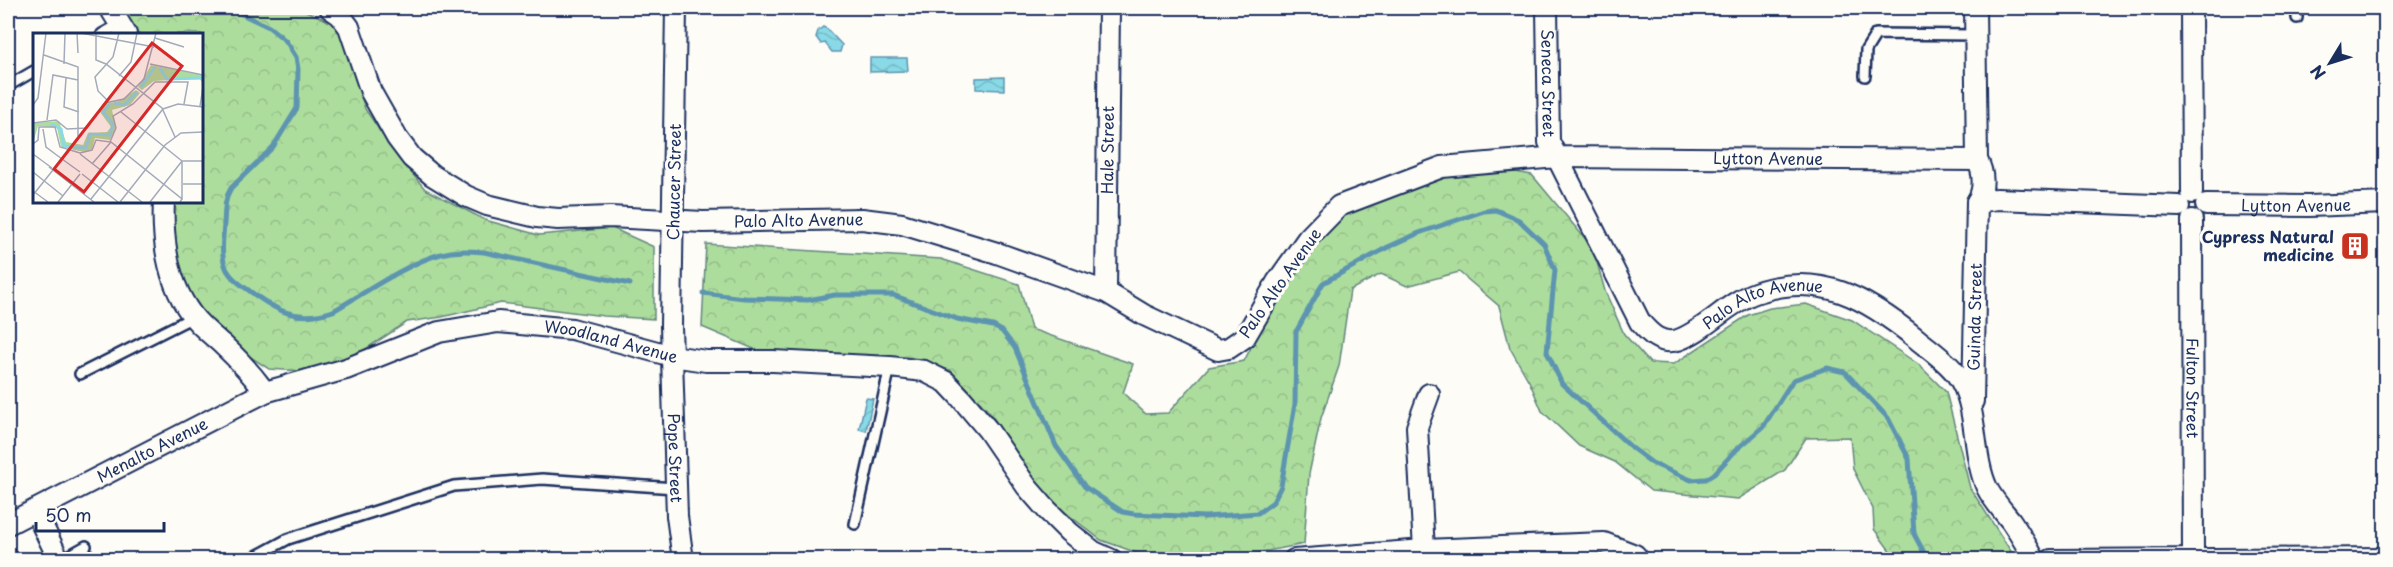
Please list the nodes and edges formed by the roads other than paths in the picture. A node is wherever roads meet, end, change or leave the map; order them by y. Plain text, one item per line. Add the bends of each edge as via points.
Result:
1 (330, 8) edge
2 (676, 8) edge
3 (1109, 8) edge
4 (1547, 8) edge
5 (1975, 8) edge
6 (2191, 8) edge
7 (2297, 8) edge
8 (2297, 18) dead end
9 (119, 22) edge
10 (103, 33) edge
11 (1975, 35) junction
12 (33, 72) edge
13 (1865, 76) dead end
14 (8, 86) edge
15 (1557, 157) junction
16 (1977, 160) junction
17 (164, 202) edge
18 (1977, 202) junction
19 (2385, 203) edge
20 (2192, 206) junction
21 (674, 220) junction
22 (1106, 292) junction
23 (193, 317) junction
24 (672, 356) junction
25 (890, 367) junction
26 (80, 374) dead end
27 (265, 392) junction
28 (1429, 394) dead end
29 (1974, 431) junction
30 (675, 488) junction
31 (34, 510) junction
32 (8, 524) edge
33 (855, 524) dead end
34 (86, 546) dead end
35 (1424, 550) junction
36 (1099, 557) edge
37 (1342, 558) edge
38 (2203, 558) edge
39 (2385, 558) edge
40 (60, 560) edge
41 (249, 560) edge
42 (683, 560) edge
43 (1294, 560) edge
44 (1640, 560) edge
45 (2035, 560) edge
46 (2051, 560) edge

1 - 21 street, Palo Alto Avenue via 349,27 371,92 397,138 432,175 466,196 537,217
2 - 21 street, Chaucer Street
3 - 22 street, Hale Street
4 - 15 street, Seneca Street via 1549,142
5 - 11 street, Guinda Street
6 - 20 street, Fulton Street
7 - 8 lane
9 - 10 lane
11 - 13 lane via 1876,34 1866,50
11 - 16 street, Guinda Street
12 - 14 lane
15 - 16 street, Lytton Avenue
15 - 22 street, Palo Alto Avenue via 1442,167 1339,206 1308,238 1245,337 1229,348 1218,350 1208,346
15 - 29 street, Palo Alto Avenue via 1640,322 1650,334 1663,342 1677,340 1742,299 1785,285 1849,293 1890,317 1957,374 1966,391
16 - 18 street, Guinda Street via 1969,170 1970,193
17 - 23 street via 163,236 172,275
18 - 20 street, Lytton Avenue via 1997,198
18 - 29 street, Guinda Street
19 - 20 street, Lytton Avenue
20 - 38 street, Fulton Street
21 - 22 street, Palo Alto Avenue via 862,219 902,224
21 - 24 street, Chaucer Street
23 - 26 lane
23 - 27 street via 239,360
24 - 25 street, Woodland Avenue via 706,361
24 - 27 street, Woodland Avenue via 572,329 498,322 439,332 346,369
24 - 30 street, Pope Street
25 - 33 lane
25 - 36 street, Woodland Avenue via 924,371 946,382 988,430 1047,510
27 - 31 street, Menalto Avenue
28 - 35 street via 1417,427
29 - 45 street, Palo Alto Avenue via 1976,456 1987,489
30 - 41 lane via 543,479 454,486 288,539
30 - 42 street, Pope Street
31 - 32 street, Menalto Avenue
31 - 40 street
34 - 40 lane
35 - 37 street
35 - 44 street via 1604,543
37 - 43 street
38 - 39 street
38 - 46 street

